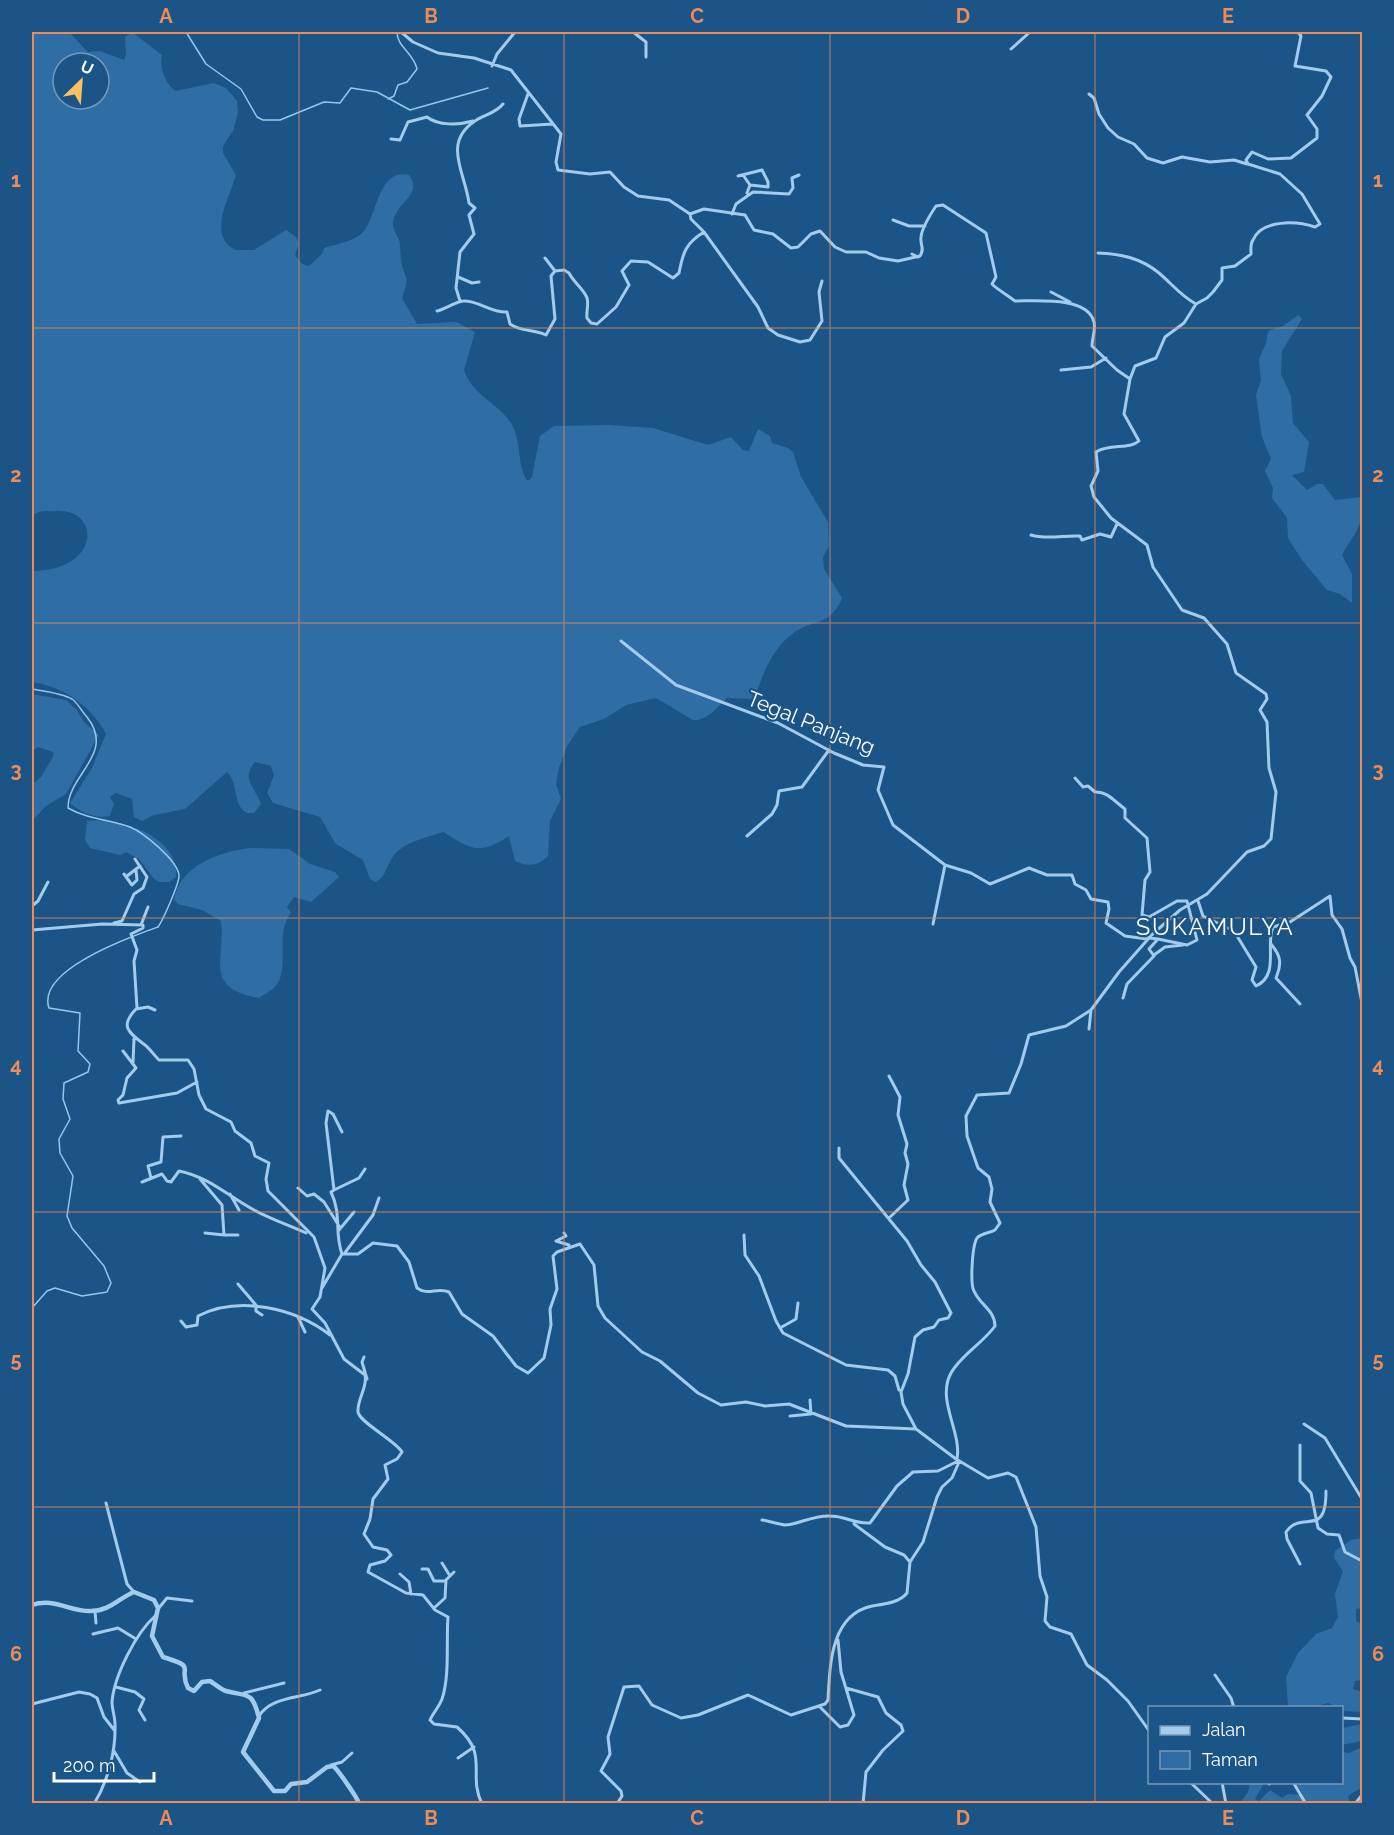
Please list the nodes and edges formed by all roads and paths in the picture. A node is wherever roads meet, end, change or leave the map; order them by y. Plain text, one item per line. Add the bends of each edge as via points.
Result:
1 (401, 32) edge
2 (515, 32) edge
3 (633, 32) edge
4 (1030, 32) edge
5 (1298, 32) edge
6 (1011, 49) dead end
7 (646, 57) dead end
8 (492, 66) junction
9 (528, 94) junction
10 (1089, 94) dead end
11 (502, 104) dead end
12 (473, 122) junction
13 (553, 124) junction
14 (391, 139) dead end
15 (1248, 164) junction
16 (743, 175) junction
17 (799, 175) dead end
18 (738, 176) dead end
19 (750, 185) junction
20 (746, 195) junction
21 (732, 213) junction
22 (690, 214) junction
23 (893, 220) dead end
24 (925, 226) junction
25 (703, 233) junction
26 (1098, 253) dead end
27 (912, 254) dead end
28 (546, 258) dead end
29 (918, 258) junction
30 (555, 271) junction
31 (458, 277) junction
32 (822, 281) dead end
33 (479, 282) dead end
34 (1051, 292) dead end
35 (460, 301) junction
36 (1196, 303) junction
37 (1080, 305) junction
38 (436, 311) dead end
39 (1106, 358) junction
40 (1061, 370) dead end
41 (1131, 379) junction
42 (1118, 524) junction
43 (1031, 535) dead end
44 (621, 642) dead end
45 (829, 750) junction
46 (1075, 778) dead end
47 (747, 836) dead end
48 (135, 859) dead end
49 (945, 865) junction
50 (140, 867) junction
51 (136, 870) junction
52 (48, 882) dead end
53 (134, 883) junction
54 (136, 892) junction
55 (1198, 901) junction
56 (1189, 905) junction
57 (32, 906) edge
58 (148, 907) dead end
59 (112, 924) junction
60 (933, 924) dead end
61 (141, 925) junction
62 (32, 930) edge
63 (1148, 939) junction
64 (1158, 939) junction
65 (1270, 942) junction
66 (1185, 945) junction
67 (1154, 955) junction
68 (1123, 998) dead end
69 (1362, 1003) edge
70 (1300, 1004) dead end
71 (136, 1009) junction
72 (155, 1010) dead end
73 (1091, 1010) junction
74 (1089, 1029) dead end
75 (134, 1039) junction
76 (123, 1051) dead end
77 (133, 1063) junction
78 (890, 1076) dead end
79 (197, 1082) junction
80 (342, 1132) dead end
81 (181, 1136) dead end
82 (839, 1148) dead end
83 (365, 1169) dead end
84 (199, 1177) junction
85 (150, 1178) junction
86 (142, 1182) dead end
87 (298, 1188) dead end
88 (334, 1190) junction
89 (230, 1193) junction
90 (379, 1198) dead end
91 (239, 1210) dead end
92 (354, 1212) dead end
93 (889, 1218) junction
94 (339, 1230) junction
95 (205, 1233) dead end
96 (564, 1233) dead end
97 (224, 1235) junction
98 (238, 1235) dead end
99 (744, 1235) dead end
100 (313, 1236) junction
101 (571, 1246) junction
102 (343, 1254) junction
103 (238, 1284) dead end
104 (321, 1289) junction
105 (798, 1303) dead end
106 (255, 1305) junction
107 (262, 1315) dead end
108 (297, 1315) junction
109 (180, 1322) dead end
110 (780, 1328) junction
111 (305, 1332) dead end
112 (334, 1338) junction
113 (364, 1356) dead end
114 (366, 1380) junction
115 (901, 1397) junction
116 (810, 1400) dead end
117 (812, 1413) junction
118 (790, 1416) dead end
119 (1304, 1424) dead end
120 (916, 1429) junction
121 (1300, 1445) dead end
122 (958, 1461) junction
123 (1326, 1491) dead end
124 (1362, 1499) edge
125 (106, 1503) dead end
126 (762, 1520) dead end
127 (1316, 1520) junction
128 (852, 1523) junction
129 (1362, 1561) edge
130 (910, 1562) junction
131 (442, 1563) dead end
132 (1300, 1564) dead end
133 (422, 1569) dead end
134 (454, 1572) dead end
135 (400, 1574) dead end
136 (450, 1576) junction
137 (446, 1581) junction
138 (134, 1592) junction
139 (411, 1594) junction
140 (192, 1601) dead end
141 (32, 1605) edge
142 (434, 1608) junction
143 (95, 1611) junction
144 (157, 1613) junction
145 (96, 1623) dead end
146 (93, 1634) dead end
147 (837, 1638) junction
148 (136, 1639) junction
149 (1215, 1675) dead end
150 (284, 1683) dead end
151 (116, 1687) junction
152 (846, 1688) junction
153 (320, 1690) dead end
154 (244, 1693) junction
155 (32, 1704) edge
156 (819, 1706) junction
157 (1234, 1706) edge
158 (259, 1716) junction
159 (1343, 1718) edge
160 (1362, 1719) edge
161 (145, 1720) dead end
162 (115, 1731) junction
163 (1148, 1731) edge
164 (474, 1747) junction
165 (113, 1750) junction
166 (352, 1753) dead end
167 (458, 1758) dead end
168 (331, 1766) junction
169 (140, 1782) dead end
170 (1192, 1784) edge
171 (1222, 1784) edge
172 (1294, 1784) edge
173 (1362, 1795) edge
174 (94, 1803) edge
175 (359, 1803) edge
176 (482, 1803) edge
177 (617, 1803) edge
178 (863, 1803) edge
179 (1213, 1803) edge
180 (1226, 1803) edge
181 (1306, 1803) edge
182 (1354, 1803) edge

1 - 8 street via 438,53 474,58
2 - 8 street
3 - 7 street via 646,42
4 - 6 street
5 - 15 street via 1301,36 1295,66 1326,70 1331,77 1307,115 1318,135 1292,158 1268,159 1252,152 1246,157
8 - 9 street via 513,71
9 - 13 street
9 - 13 street via 520,126
10 - 15 street via 1108,128 1134,144 1147,158 1163,163 1182,158
11 - 12 street
12 - 14 street via 450,124 427,117 408,122 400,140
12 - 31 street via 459,135 457,149 469,203 475,208 469,215 475,231 460,252
13 - 22 street via 562,135 558,170 610,172 638,196 669,200
15 - 36 street via 1280,174 1302,194 1320,224 1315,227 1276,223 1261,231 1252,241 1251,254 1235,266 1222,268 1222,280 1208,298
16 - 18 street
16 - 19 street
16 - 19 street via 762,170 768,187
17 - 20 street via 792,178 789,194 758,191
19 - 20 street
20 - 21 street
21 - 22 street via 704,209
21 - 29 street via 745,215 754,230 773,234 789,247 798,247 820,231 835,247 846,252 866,252 898,261
22 - 25 street
23 - 24 street
24 - 29 street via 923,251
24 - 37 street via 936,206 943,205 986,232 996,275 992,284 995,288 1015,300
25 - 30 street via 691,239 674,278 648,262 632,261 622,271 629,285 616,307 597,324 591,324 587,318 583,291 567,272
25 - 32 street via 758,307 768,328 778,335 803,342 810,340 822,321
26 - 36 street via 1136,259
27 - 29 street
28 - 30 street
30 - 35 street via 551,283 555,319 546,335 510,325 506,312
31 - 33 street
31 - 35 street
34 - 37 street
35 - 38 street
36 - 41 street via 1184,323 1165,337 1158,356 1135,366
37 - 39 street via 1093,320 1092,346
39 - 40 street via 1091,367
39 - 41 street
41 - 42 street via 1124,414 1137,444 1112,445 1096,453 1098,471 1091,484 1092,491
42 - 43 street via 1111,537 1100,534 1084,540 1070,534 1044,539
42 - 55 street via 1148,545 1153,567 1182,610 1202,616 1221,635 1235,670 1267,697 1260,710 1267,722 1269,768 1276,792 1271,839 1247,852
44 - 45 street, Tegal Panjang via 676,685 778,723
45 - 47 street via 802,787 779,791 774,811
45 - 49 street, Tegal Panjang via 868,766 884,767 878,790 893,825
46 - 56 street via 1083,787 1111,797 1125,809 1125,818 1147,838 1150,872 1145,880 1143,916 1156,914 1181,899
48 - 50 street
49 - 60 street
49 - 63 street, Tegal Panjang via 990,884 1029,868 1047,875 1068,874 1091,899 1108,902 1107,924 1129,938
50 - 51 street
50 - 54 street via 147,878 143,888
51 - 53 street
51 - 53 street via 125,875
52 - 57 street via 39,902
53 - 54 street
54 - 59 street via 122,921
55 - 56 street
55 - 65 street via 1203,916 1237,934 1256,968 1254,985 1262,982 1271,965
56 - 63 street
56 - 66 street via 1198,935 1196,941
58 - 61 street
59 - 61 street
59 - 62 street
61 - 71 street via 143,928 131,935 137,950
63 - 64 street
63 - 73 street
64 - 66 street
64 - 67 street via 1149,948
65 - 69 street via 1275,924 1290,922 1330,896 1332,915 1342,929 1355,967
65 - 70 street via 1280,957 1276,978
66 - 67 street via 1166,947
67 - 68 street via 1127,984
71 - 72 street
71 - 75 street via 126,1023
73 - 74 street
73 - 122 street via 1066,1026 1029,1035 1009,1093 978,1094 966,1116 968,1144 978,1168 989,1177 990,1202 1000,1223 994,1232 980,1235 973,1251 974,1292 993,1316 995,1326 958,1364 948,1381
75 - 77 street
75 - 79 street via 159,1060 187,1059
76 - 77 street
77 - 79 street via 136,1070 127,1078 119,1103 177,1093
78 - 93 street via 900,1097 898,1114 907,1143 904,1185 908,1200
79 - 100 street via 208,1111 231,1122 235,1131 251,1143 255,1156 269,1162 268,1191
80 - 88 street via 328,1112
81 - 85 street via 163,1137 160,1162 148,1166
82 - 93 street via 842,1163
83 - 88 street via 359,1178
84 - 85 street via 179,1171 170,1182 163,1174
84 - 89 street
84 - 97 street via 222,1205
85 - 86 street
87 - 94 street via 322,1201
88 - 94 street via 331,1192 338,1210
89 - 91 street
89 - 100 street via 282,1225
90 - 102 street via 373,1215
92 - 94 street
93 - 115 street via 935,1282 951,1313 915,1337
94 - 102 street
95 - 97 street
96 - 101 street via 566,1236 556,1241
97 - 98 street
99 - 110 street via 745,1255 759,1276
100 - 104 street via 325,1268
101 - 102 street via 553,1256 557,1289 550,1309 544,1358 528,1373 516,1366 493,1336 462,1314 449,1292 424,1292 417,1288 409,1262 397,1246 376,1243 358,1254
101 - 117 street via 582,1245 590,1255 598,1306 605,1318 642,1352 660,1361 698,1393 721,1405 746,1401 765,1406 789,1404
102 - 104 street
103 - 106 street
104 - 112 street via 320,1300 312,1308
105 - 110 street via 796,1319
106 - 107 street
106 - 108 street
106 - 109 street via 212,1310 198,1316 197,1325 186,1327
108 - 111 street
108 - 112 street
110 - 115 street via 786,1335 846,1365 888,1370 898,1382
112 - 114 street via 344,1359 364,1372
113 - 114 street
114 - 139 street via 359,1415 398,1444 403,1453 385,1465 388,1479 373,1499 364,1534 372,1546 391,1555 370,1566 368,1572
115 - 120 street
116 - 117 street
117 - 118 street
117 - 120 street via 846,1426
119 - 124 street via 1325,1438
120 - 122 street
121 - 127 street via 1300,1481 1311,1493
122 - 128 street via 938,1471 913,1472 897,1486 872,1522
122 - 130 street via 952,1478 937,1497 923,1542
122 - 163 street via 988,1478 1008,1473 1016,1477 1036,1527 1040,1576 1047,1597 1045,1621 1050,1627 1071,1634 1087,1665 1128,1701
123 - 127 street via 1326,1510
125 - 138 street via 127,1584
126 - 128 street via 785,1525 828,1515 845,1517
127 - 129 street via 1321,1530 1339,1535 1345,1552
127 - 132 street via 1294,1524 1286,1532
128 - 130 street
130 - 147 street via 909,1586 904,1596 855,1612
131 - 136 street
133 - 137 street via 428,1569 434,1581
134 - 136 street
135 - 139 street via 409,1582
136 - 137 street
137 - 142 street via 445,1598
138 - 143 street via 113,1606
138 - 144 street via 154,1600
139 - 142 street via 423,1595
140 - 144 street via 167,1598
141 - 143 street via 52,1602
142 - 164 street via 448,1617 447,1668 442,1697 430,1722 457,1727
143 - 145 street
144 - 148 street
144 - 154 street via 152,1636 163,1657 178,1660 186,1669 188,1688 195,1690 208,1681 226,1691
146 - 148 street via 117,1628
147 - 152 street
147 - 156 street via 828,1700
148 - 151 street
149 - 157 street
150 - 154 street
151 - 161 street via 144,1699 139,1710
151 - 162 street via 112,1703
152 - 156 street via 854,1715 848,1725 839,1727
152 - 178 street via 878,1697 887,1715 903,1731 866,1773
153 - 158 street via 271,1705
154 - 158 street
155 - 162 street via 79,1692 90,1694 97,1698
156 - 177 street via 791,1715 748,1695 698,1715 679,1718 652,1704 639,1686 626,1685 608,1737 610,1754 601,1771 621,1791
158 - 168 street via 243,1752 274,1791 285,1791 291,1784 308,1781
159 - 160 street
162 - 165 street
164 - 167 street
164 - 176 street
165 - 169 street via 127,1773
165 - 174 street via 104,1786
166 - 168 street
168 - 175 street via 339,1770
170 - 179 street
171 - 180 street
172 - 181 street
173 - 182 street

